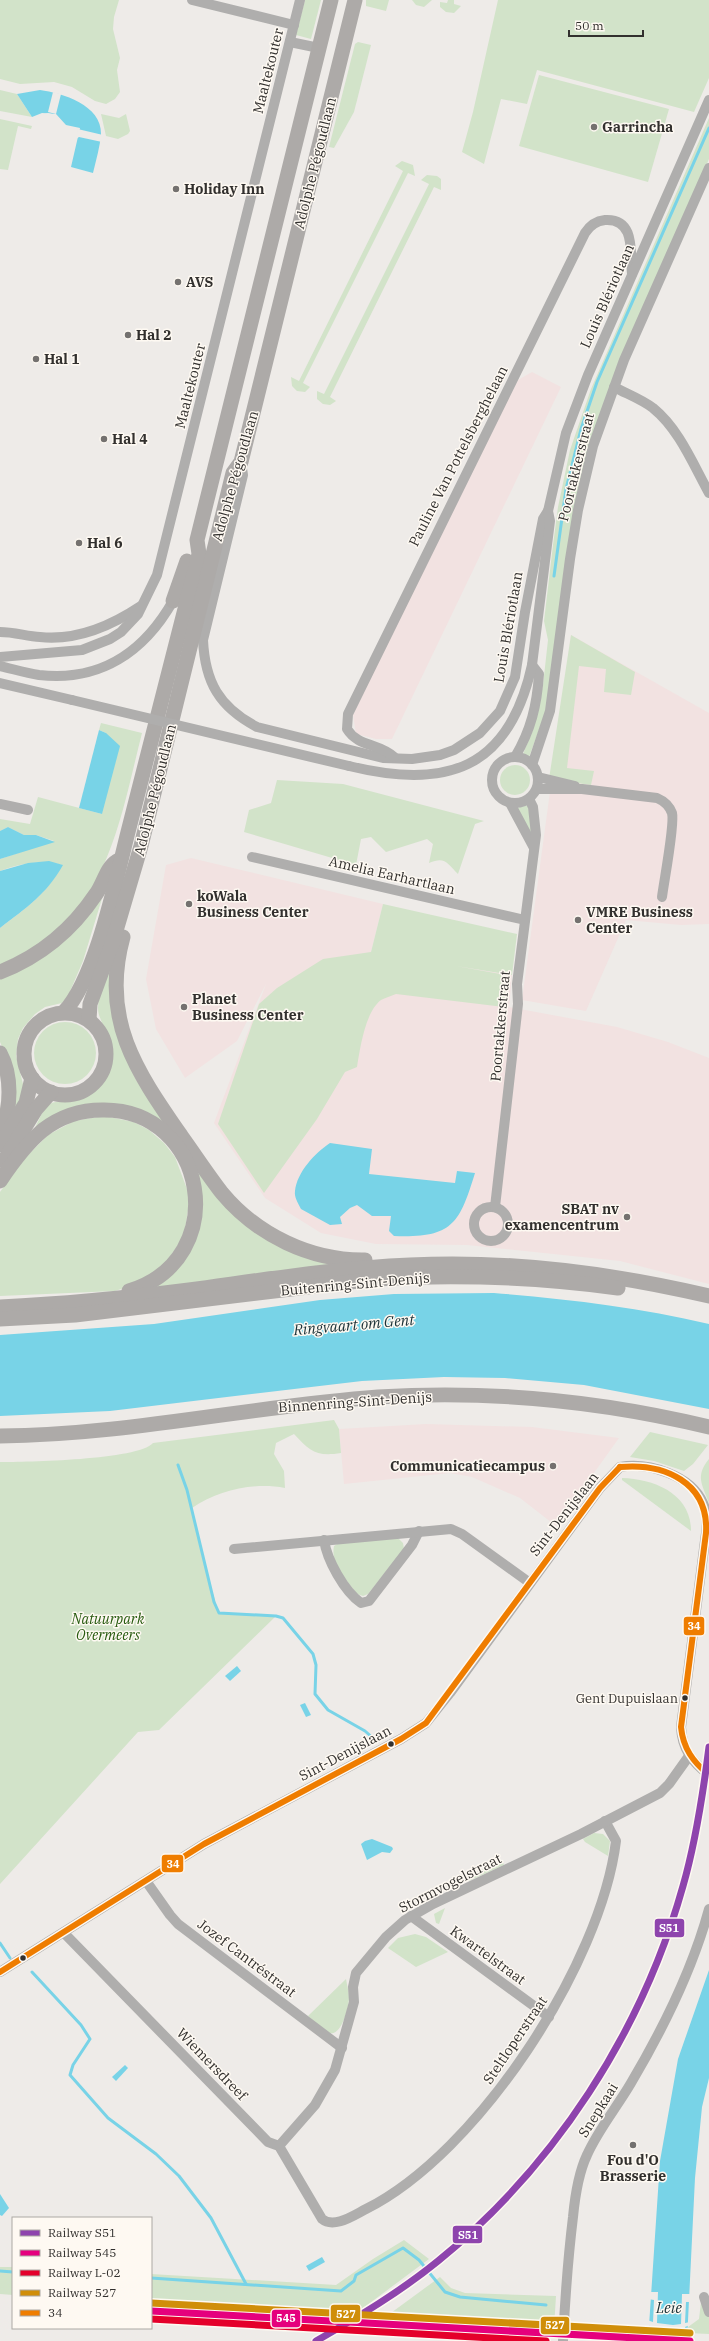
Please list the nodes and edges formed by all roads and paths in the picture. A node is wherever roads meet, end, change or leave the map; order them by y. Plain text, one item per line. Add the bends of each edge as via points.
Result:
1 (192, 0) edge
2 (300, 0) edge
3 (331, 0) edge
4 (355, 0) edge
5 (294, 25) junction
6 (290, 42) junction
7 (319, 48) junction
8 (709, 100) edge
9 (709, 168) edge
10 (632, 274) junction
11 (614, 387) junction
12 (241, 462) junction
13 (709, 493) edge
14 (548, 511) junction
15 (197, 540) junction
16 (173, 601) joint
17 (143, 605) junction
18 (0, 632) edge
19 (0, 657) edge
20 (0, 666) edge
21 (532, 666) junction
22 (0, 683) edge
23 (394, 757) junction
24 (515, 757) junction
25 (532, 765) junction
26 (538, 777) junction
27 (537, 789) junction
28 (582, 790) junction
29 (529, 799) junction
30 (510, 803) junction
31 (0, 804) edge
32 (28, 810) dead end
33 (534, 848) junction
34 (252, 857) dead end
35 (121, 858) junction
36 (662, 897) dead end
37 (122, 912) junction
38 (525, 920) junction
39 (0, 972) edge
40 (64, 1012) junction
41 (89, 1020) junction
42 (0, 1053) edge
43 (32, 1078) junction
44 (51, 1092) junction
45 (0, 1130) edge
46 (0, 1145) edge
47 (0, 1167) edge
48 (0, 1181) edge
49 (495, 1207) dead end
50 (432, 1264) junction
51 (709, 1296) edge
52 (97, 1301) junction
53 (709, 1306) edge
54 (0, 1307) edge
55 (0, 1319) edge
56 (709, 1427) edge
57 (0, 1436) edge
58 (419, 1531) junction
59 (324, 1540) junction
60 (234, 1549) dead end
61 (530, 1583) junction
62 (689, 1756) junction
63 (709, 1775) edge
64 (605, 1822) junction
65 (146, 1881) junction
66 (709, 1909) edge
67 (411, 1916) junction
68 (64, 1933) junction
69 (0, 1972) edge
70 (549, 2017) junction
71 (342, 2048) junction
72 (279, 2146) junction
73 (326, 2222) joint
74 (704, 2297) dead end
75 (709, 2312) edge
76 (563, 2341) edge

1 - 5 street, Maaltekouter
2 - 5 street, Maaltekouter
3 - 7 highway, Adolphe Pégoudlaan
4 - 12 highway, Adolphe Pégoudlaan
5 - 6 street, Maaltekouter
6 - 7 street
6 - 17 street, Maaltekouter via 158,575
7 - 15 highway, Adolphe Pégoudlaan
8 - 10 street, Louis Blériotlaan
9 - 11 street, Poortakkerstraat
10 - 14 street, Louis Blériotlaan via 574,410 560,456
10 - 23 street, Pauline Van Pottelsberghelaan via 631,237 626,228 619,222 610,220 593,224 585,234 458,488 348,714 347,729 354,738 386,750
11 - 13 street via 653,408 667,422 683,444
11 - 25 street, Poortakkerstraat via 593,446 578,510 552,699
12 - 23 street, Louis Blériotlaan via 243,475 203,640 204,660 210,681 219,696 242,719 275,733 383,758
12 - 37 highway, Adolphe Pégoudlaan via 233,473 141,846
14 - 21 street, Louis Blériotlaan via 550,521
14 - 23 street, Louis Blériotlaan via 541,527 516,677 500,711 480,733 454,750 424,758
15 - 16 highway via 189,552
15 - 35 highway, Adolphe Pégoudlaan via 199,554
16 - 20 street via 148,637 116,662 98,669 40,675
17 - 18 street via 110,624 63,637
17 - 19 street, Maaltekouter via 126,627 97,645 65,653 41,652
21 - 22 street, Louis Blériotlaan, bridge via 522,702 502,737 485,753 464,765 441,774 420,776 380,773
21 - 24 street via 539,674 536,704 529,730
24 - 25 street via 524,759
24 - 30 street via 504,760 496,767 492,778 493,789 500,798
25 - 26 street
26 - 27 street
26 - 28 street
27 - 28 street
27 - 29 street
28 - 36 street via 656,798 669,807 672,819
29 - 30 street via 520,803
29 - 33 street, Poortakkerstraat via 535,821
30 - 33 street
31 - 32 street
33 - 38 street, Poortakkerstraat
34 - 38 street, Amelia Earhartlaan
35 - 39 highway via 111,865 97,893 68,930 35,955
35 - 40 highway, Adolphe Pégoudlaan via 95,950 79,991
37 - 41 highway, Adolphe Pégoudlaan via 90,1004
37 - 50 highway via 125,929 120,948 117,988 119,1019 126,1046 138,1072 223,1194 246,1216 278,1239 310,1254 355,1261 422,1260
38 - 49 street, Poortakkerstraat
40 - 41 highway via 77,1014
40 - 43 highway via 49,1015 37,1023 28,1035 24,1050 25,1064
41 - 44 highway via 100,1030 105,1044 106,1059 102,1073 93,1084 80,1092 65,1095
42 - 45 highway via 9,1091 7,1110
43 - 44 highway
43 - 46 highway via 26,1103
44 - 47 highway via 36,1109
48 - 52 highway via 17,1157 44,1130 82,1111 109,1110 135,1116 157,1127 175,1144 190,1169 196,1196 188,1243 166,1273 148,1285
50 - 51 highway via 490,1264 570,1270
50 - 52 highway via 347,1270
52 - 54 highway
53 - 55 highway, Buitenring-Sint-Denijs via 630,1289 569,1281 462,1276 375,1279 75,1315
56 - 57 highway, Binnenring-Sint-Denijs via 632,1411 572,1403 486,1396 427,1395 331,1401 96,1430
58 - 59 street
58 - 59 street via 412,1545 369,1601 361,1603 354,1598 330,1562
58 - 61 street via 451,1529 462,1534
59 - 60 street
61 - 62 street, Sint-Denijslaan via 600,1488 620,1467 644,1467 676,1477 694,1489 706,1512 706,1533 681,1727
61 - 65 street, Sint-Denijslaan via 426,1723 402,1740 224,1833
62 - 63 street
62 - 64 street, Stormvogelstraat via 665,1789
64 - 67 street, Stormvogelstraat
64 - 70 street, Steltloperstraat via 616,1842 602,1897 579,1957
65 - 68 street, Sint-Denijslaan
65 - 71 street, Jozef Cantréstraat via 178,1924
66 - 76 street, Snepkaai via 703,1932 677,1997 649,2054 594,2142 582,2167 575,2196 570,2239
67 - 70 street, Kwartelstraat
67 - 71 street, Stormvogelstraat via 386,1937 356,1973 352,1987 354,2002
68 - 69 street, Sint-Denijslaan
68 - 72 street, Wiemersdreef via 268,2142
70 - 73 street, Steltloperstraat via 514,2071 489,2102 433,2160 405,2184 373,2206 340,2221
71 - 72 street, Stormvogelstraat via 335,2070 322,2094
72 - 73 street, Wiemersdreef
74 - 75 street

